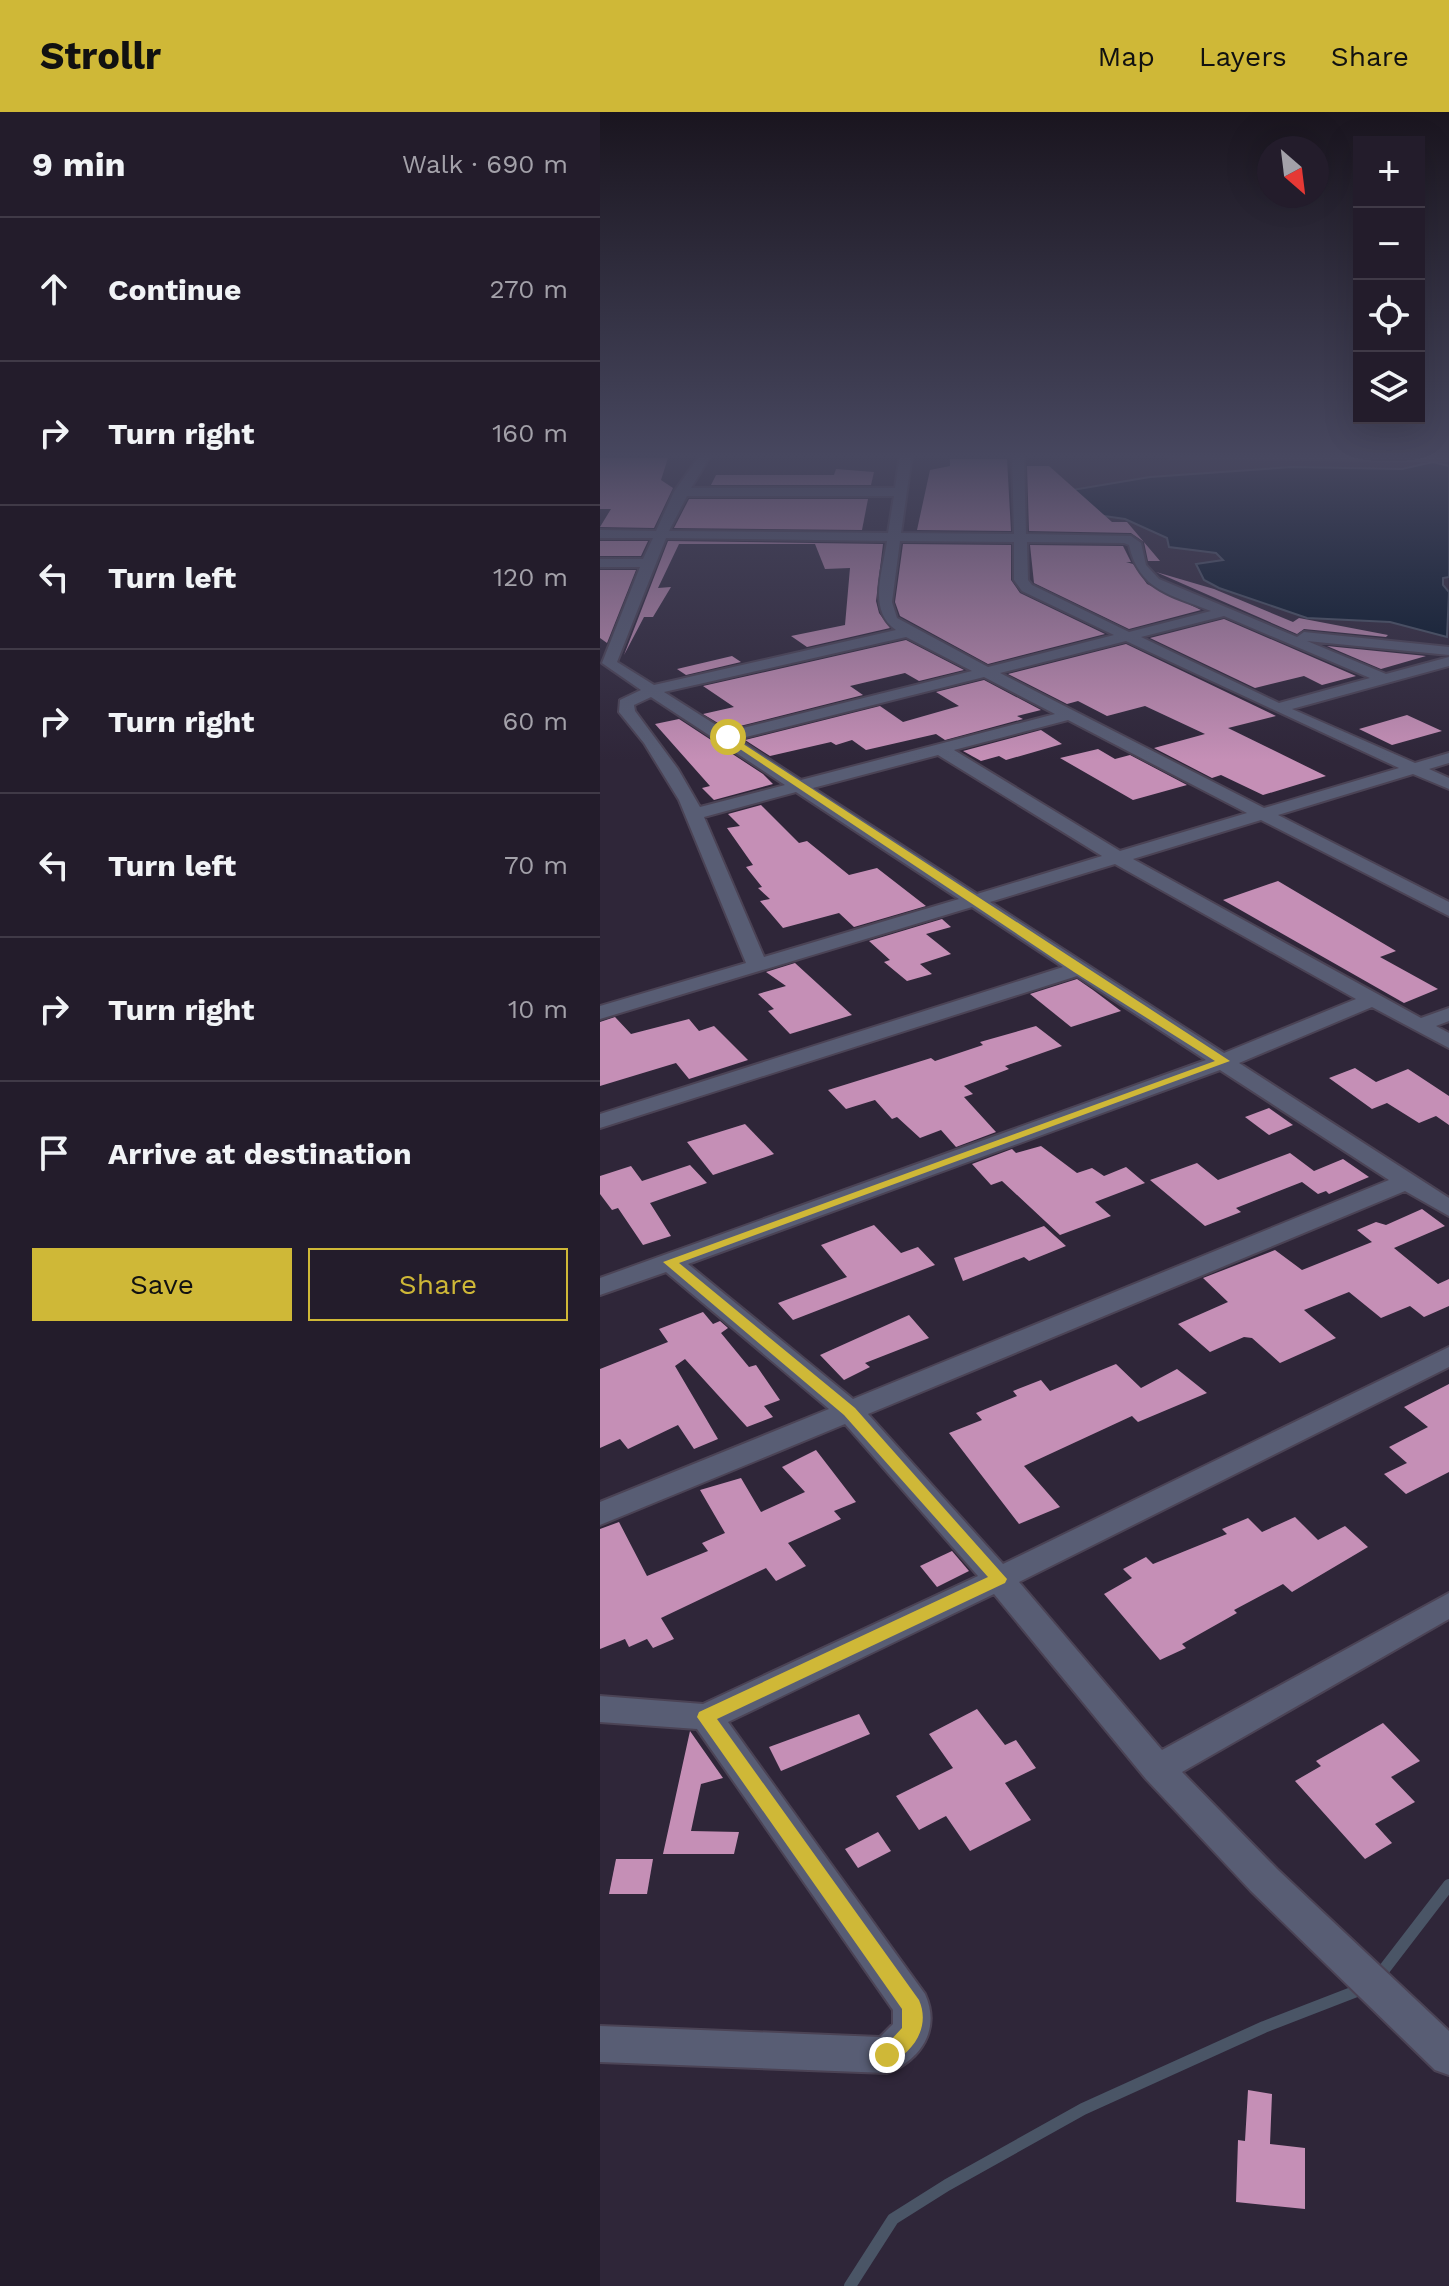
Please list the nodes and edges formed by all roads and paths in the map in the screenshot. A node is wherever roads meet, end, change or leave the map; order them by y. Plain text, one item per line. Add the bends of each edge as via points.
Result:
1 (649, 556) edge
2 (893, 556) edge
3 (1020, 556) edge
4 (1138, 556) edge
5 (600, 563) edge
6 (646, 563) junction
7 (1224, 612) junction
8 (908, 632) junction
9 (1274, 633) junction
10 (1124, 636) junction
11 (608, 645) edge
12 (1449, 651) edge
13 (1449, 661) edge
14 (985, 672) junction
15 (1386, 679) junction
16 (654, 690) junction
17 (1277, 708) junction
18 (1069, 715) junction
19 (728, 737) junction
20 (942, 750) junction
21 (1449, 758) edge
22 (1416, 768) junction
23 (1449, 784) edge
24 (801, 787) junction
25 (694, 814) junction
26 (1263, 815) junction
27 (1118, 858) junction
28 (972, 901) junction
29 (1449, 910) edge
30 (757, 966) junction
31 (1078, 969) junction
32 (1374, 999) junction
33 (600, 1013) edge
34 (1449, 1014) edge
35 (1421, 1025) junction
36 (1449, 1042) edge
37 (1224, 1061) junction
38 (600, 1121) edge
39 (1406, 1182) junction
40 (1449, 1209) edge
41 (670, 1262) junction
42 (600, 1287) edge
43 (1449, 1356) edge
44 (849, 1411) junction
45 (600, 1514) edge
46 (999, 1579) junction
47 (1449, 1605) edge
48 (609, 1705) edge
49 (706, 1717) junction
50 (1158, 1769) junction
51 (600, 2044) edge
52 (1449, 2057) edge

1 - 6 street
2 - 8 street via 885,602 891,620
3 - 10 street via 1021,580 1027,588
4 - 7 street via 1146,576
5 - 6 street
6 - 11 street
7 - 9 street
7 - 10 street
8 - 14 street
8 - 16 street
9 - 12 street
9 - 15 street
10 - 14 street
10 - 17 street
11 - 16 street via 609,663
13 - 15 street
14 - 18 street
14 - 19 street
15 - 17 street
16 - 19 street
16 - 25 street via 630,698 625,708 667,760
17 - 22 street
18 - 20 street
18 - 26 street
19 - 24 street
20 - 24 street
20 - 27 street
21 - 22 street
22 - 23 street
22 - 26 street
24 - 25 street
24 - 28 street
25 - 30 street
26 - 27 street
26 - 29 street
27 - 28 street
27 - 32 street
28 - 30 street
28 - 31 street
30 - 33 street
31 - 37 street
31 - 38 street
32 - 35 street
32 - 37 street
34 - 35 street
35 - 36 street
37 - 39 street
37 - 41 street
39 - 40 street
39 - 44 street
41 - 42 street
41 - 44 street
43 - 46 street
44 - 45 street
44 - 46 street
46 - 49 street
46 - 50 street
47 - 50 street
48 - 49 street
49 - 51 street via 912,2006 912,2032 887,2055
50 - 52 street via 1264,1880

